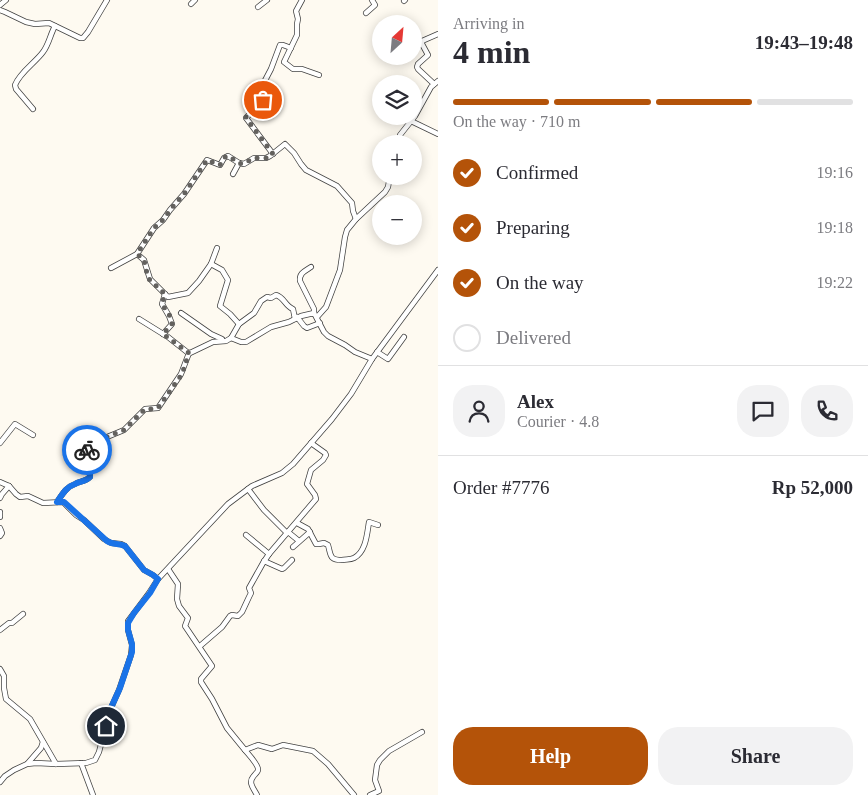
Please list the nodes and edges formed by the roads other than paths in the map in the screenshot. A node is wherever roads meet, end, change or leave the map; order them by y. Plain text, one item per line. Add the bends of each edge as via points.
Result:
1 (6, 0) edge
2 (107, 0) edge
3 (195, 0) edge
4 (267, 0) edge
5 (302, 0) edge
6 (372, 0) edge
7 (191, 4) dead end
8 (0, 5) edge
9 (258, 8) dead end
10 (0, 10) edge
11 (366, 13) dead end
12 (55, 26) junction
13 (438, 34) edge
14 (291, 48) junction
15 (319, 75) dead end
16 (436, 83) edge
17 (422, 104) edge
18 (33, 110) dead end
19 (419, 125) edge
20 (438, 134) edge
21 (273, 154) junction
22 (238, 163) junction
23 (233, 174) dead end
24 (388, 185) edge
25 (356, 219) junction
26 (217, 248) dead end
27 (137, 254) junction
28 (211, 264) junction
29 (311, 267) dead end
30 (111, 268) dead end
31 (438, 270) edge
32 (165, 294) junction
33 (182, 312) dead end
34 (315, 315) junction
35 (296, 318) junction
36 (139, 319) dead end
37 (320, 323) junction
38 (239, 324) junction
39 (163, 334) junction
40 (404, 337) dead end
41 (232, 338) junction
42 (225, 341) junction
43 (377, 352) junction
44 (189, 353) junction
45 (372, 359) junction
46 (33, 435) dead end
47 (0, 443) edge
48 (311, 443) junction
49 (0, 482) edge
50 (9, 486) junction
51 (248, 489) junction
52 (0, 498) edge
53 (57, 502) junction
54 (0, 512) edge
55 (0, 517) edge
56 (297, 523) junction
57 (378, 526) dead end
58 (0, 528) edge
59 (310, 532) junction
60 (288, 533) junction
61 (246, 535) dead end
62 (0, 536) edge
63 (299, 541) junction
64 (292, 547) dead end
65 (269, 554) junction
66 (292, 560) dead end
67 (264, 561) junction
68 (168, 569) junction
69 (158, 579) junction
70 (23, 614) dead end
71 (0, 630) edge
72 (200, 646) junction
73 (0, 670) edge
74 (422, 732) dead end
75 (43, 742) junction
76 (245, 750) junction
77 (81, 763) junction
78 (27, 764) junction
79 (56, 764) junction
80 (0, 782) edge
81 (92, 795) edge
82 (257, 795) edge
83 (354, 795) edge
84 (370, 795) edge

1 - 8 street
2 - 12 street via 83,38
3 - 7 street
4 - 9 street
5 - 14 street via 296,11 297,34
6 - 11 street via 375,5
10 - 12 street via 26,22
12 - 18 street via 48,46 15,85
13 - 16 street via 422,40 428,55 417,67
14 - 15 street via 284,63
14 - 21 street via 280,45 259,92 263,100 246,116
16 - 17 street
19 - 20 street
21 - 22 street
21 - 25 street via 286,144 306,170 337,186 352,204
22 - 23 street
22 - 27 street via 228,156 220,165 206,161
24 - 25 street
25 - 34 street via 346,234 341,267 332,294 324,310
26 - 28 street
27 - 30 street
27 - 32 street via 144,260 148,278
28 - 32 street via 188,293 170,297
28 - 38 street via 222,270 228,280 220,306
29 - 34 street via 299,277
31 - 43 street
32 - 39 street via 162,304 172,324
33 - 42 street
34 - 35 street
34 - 37 street
35 - 37 street via 307,328
35 - 38 street via 293,309 276,295 263,299 254,313
35 - 41 street via 244,342
36 - 39 street
37 - 45 street via 328,336
38 - 41 street
39 - 44 street
40 - 43 street via 388,359
41 - 42 street
42 - 44 street via 213,342
43 - 45 street
44 - 53 street via 182,374 158,408 145,409 124,430 107,437 102,443 88,445 84,463 90,477 65,490
45 - 48 street via 351,394
46 - 47 street via 15,424
48 - 51 street via 288,469
48 - 56 street via 326,455 311,470 307,484 316,499
49 - 50 street
50 - 52 street
50 - 53 street via 20,496 43,503
51 - 60 street
51 - 68 street via 220,512
53 - 69 street via 64,502 107,541 125,546 144,570
54 - 55 street
56 - 59 street
56 - 60 street
57 - 59 street via 369,522 365,543 358,555 350,559 333,560 328,545 316,544
58 - 62 street
59 - 63 street
60 - 63 street
60 - 65 street
61 - 65 street
63 - 64 street
65 - 67 street
66 - 67 street via 282,569
67 - 72 street via 249,588 250,595 242,612 238,616 230,616
68 - 69 street
68 - 72 street via 178,586 179,606 188,618 185,626
69 - 77 street via 128,623 131,655 96,758 92,762
70 - 71 street
72 - 76 street via 212,667 201,682 226,728
73 - 75 street via 4,676 6,699 30,719
74 - 84 street via 380,760 374,780 379,791
75 - 78 street
75 - 79 street
76 - 82 street via 258,769 251,779
76 - 83 street via 258,745 270,749 284,745 312,751 328,764
77 - 79 street
77 - 81 street
78 - 79 street
78 - 80 street

